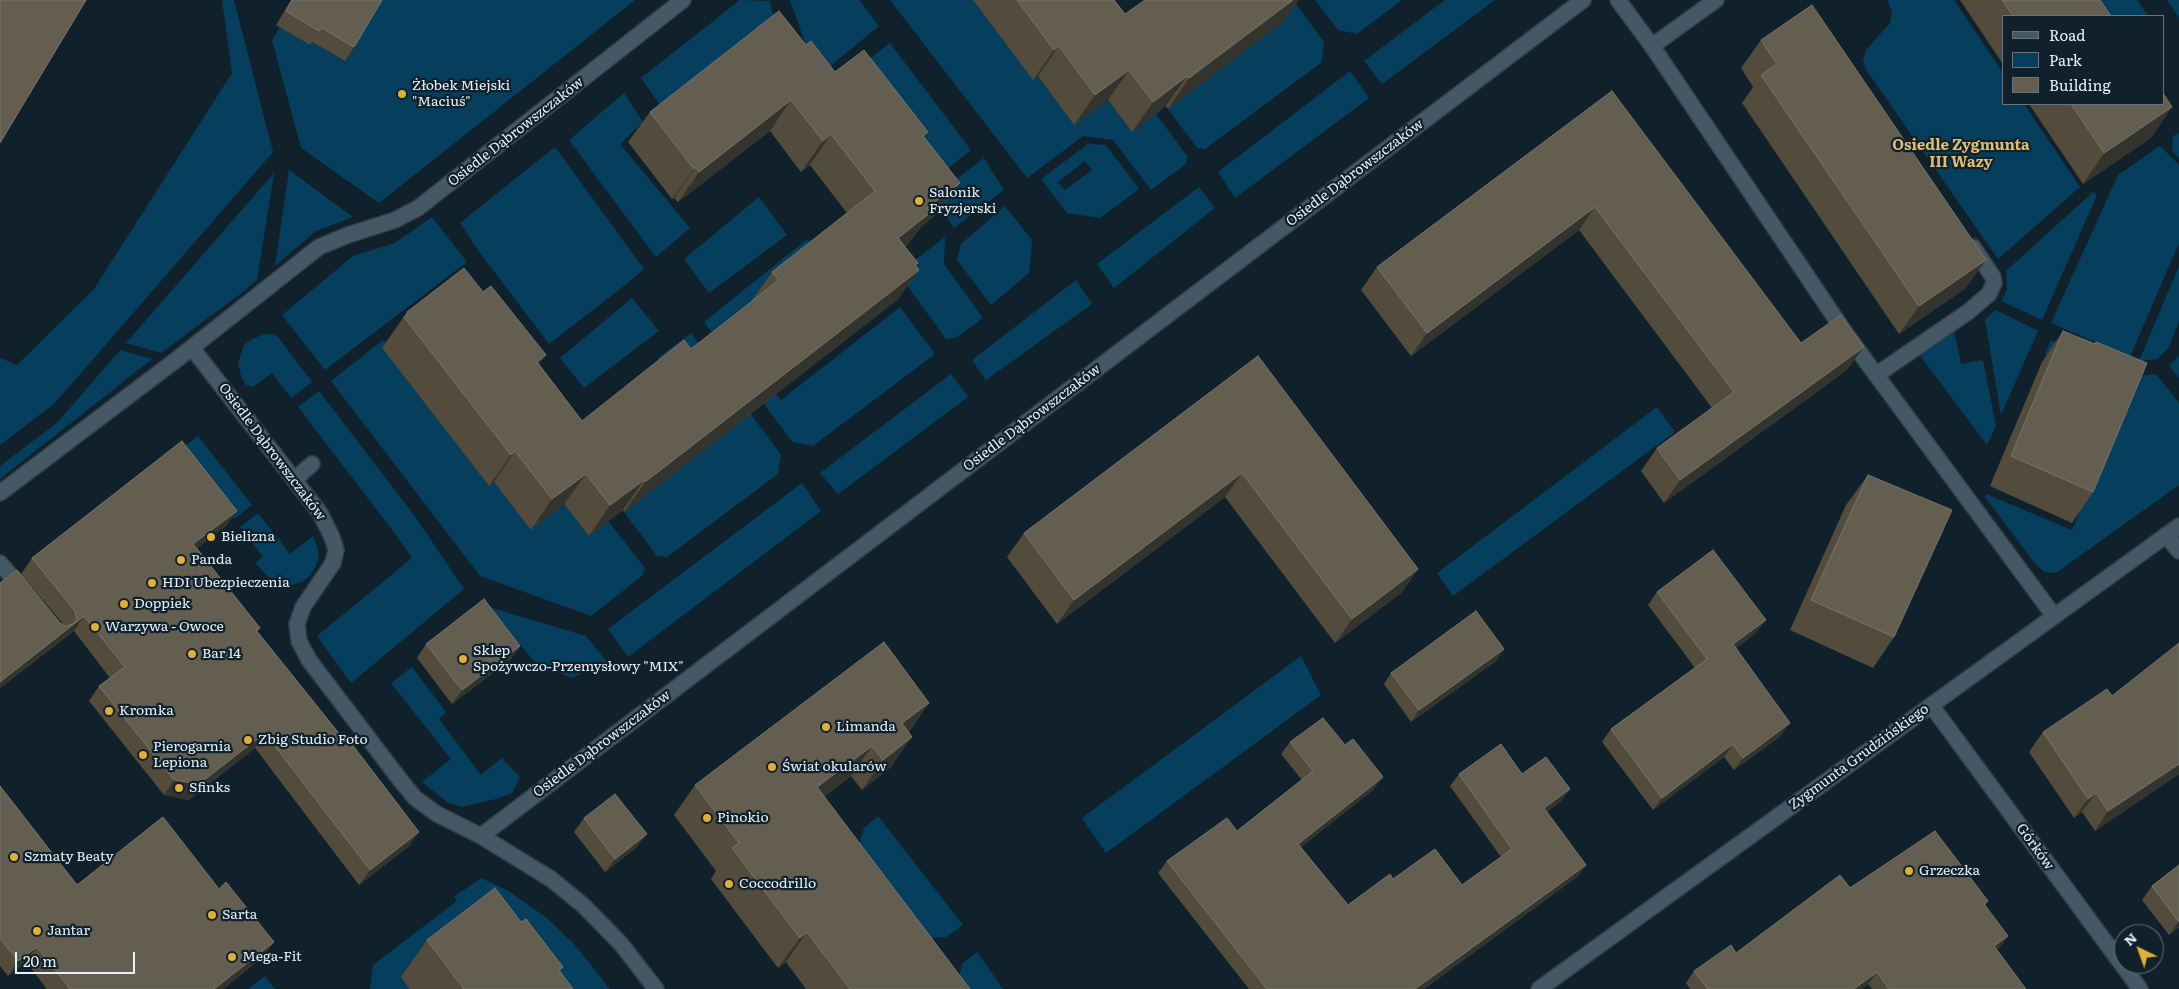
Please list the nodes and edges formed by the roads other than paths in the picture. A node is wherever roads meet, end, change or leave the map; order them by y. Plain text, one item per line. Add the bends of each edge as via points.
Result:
1 (683, 0) edge
2 (1583, 0) edge
3 (1618, 0) edge
4 (1716, 0) edge
5 (1652, 46) junction
6 (1966, 236) edge
7 (192, 348) junction
8 (1876, 375) junction
9 (312, 464) dead end
10 (294, 480) junction
11 (0, 494) edge
12 (2179, 526) edge
13 (2166, 535) junction
14 (2179, 552) edge
15 (0, 562) edge
16 (34, 604) edge
17 (2054, 616) junction
18 (1931, 705) junction
19 (481, 836) junction
20 (656, 989) edge
21 (1539, 989) edge
22 (2140, 989) edge

1 - 7 street, Osiedle Dąbrowszczaków via 418,208 395,220 319,247
2 - 19 street, Osiedle Dąbrowszczaków
3 - 5 street
4 - 5 street
5 - 8 street
6 - 8 street via 1993,277 1991,291 1968,312
7 - 10 street, Osiedle Dąbrowszczaków
7 - 11 street, Osiedle Dąbrowszczaków
8 - 17 street
9 - 10 street
10 - 19 street, Osiedle Dąbrowszczaków via 326,522 336,550 330,570 298,616 296,631 303,651 415,798
12 - 13 street, Zygmunta Grudzińskiego
13 - 14 street
13 - 17 street, Zygmunta Grudzińskiego
15 - 16 street
17 - 18 street, Zygmunta Grudzińskiego
18 - 21 street, Zygmunta Grudzińskiego
18 - 22 street, Górków
19 - 20 street, Osiedle Dąbrowszczaków via 536,868 584,906 621,944

